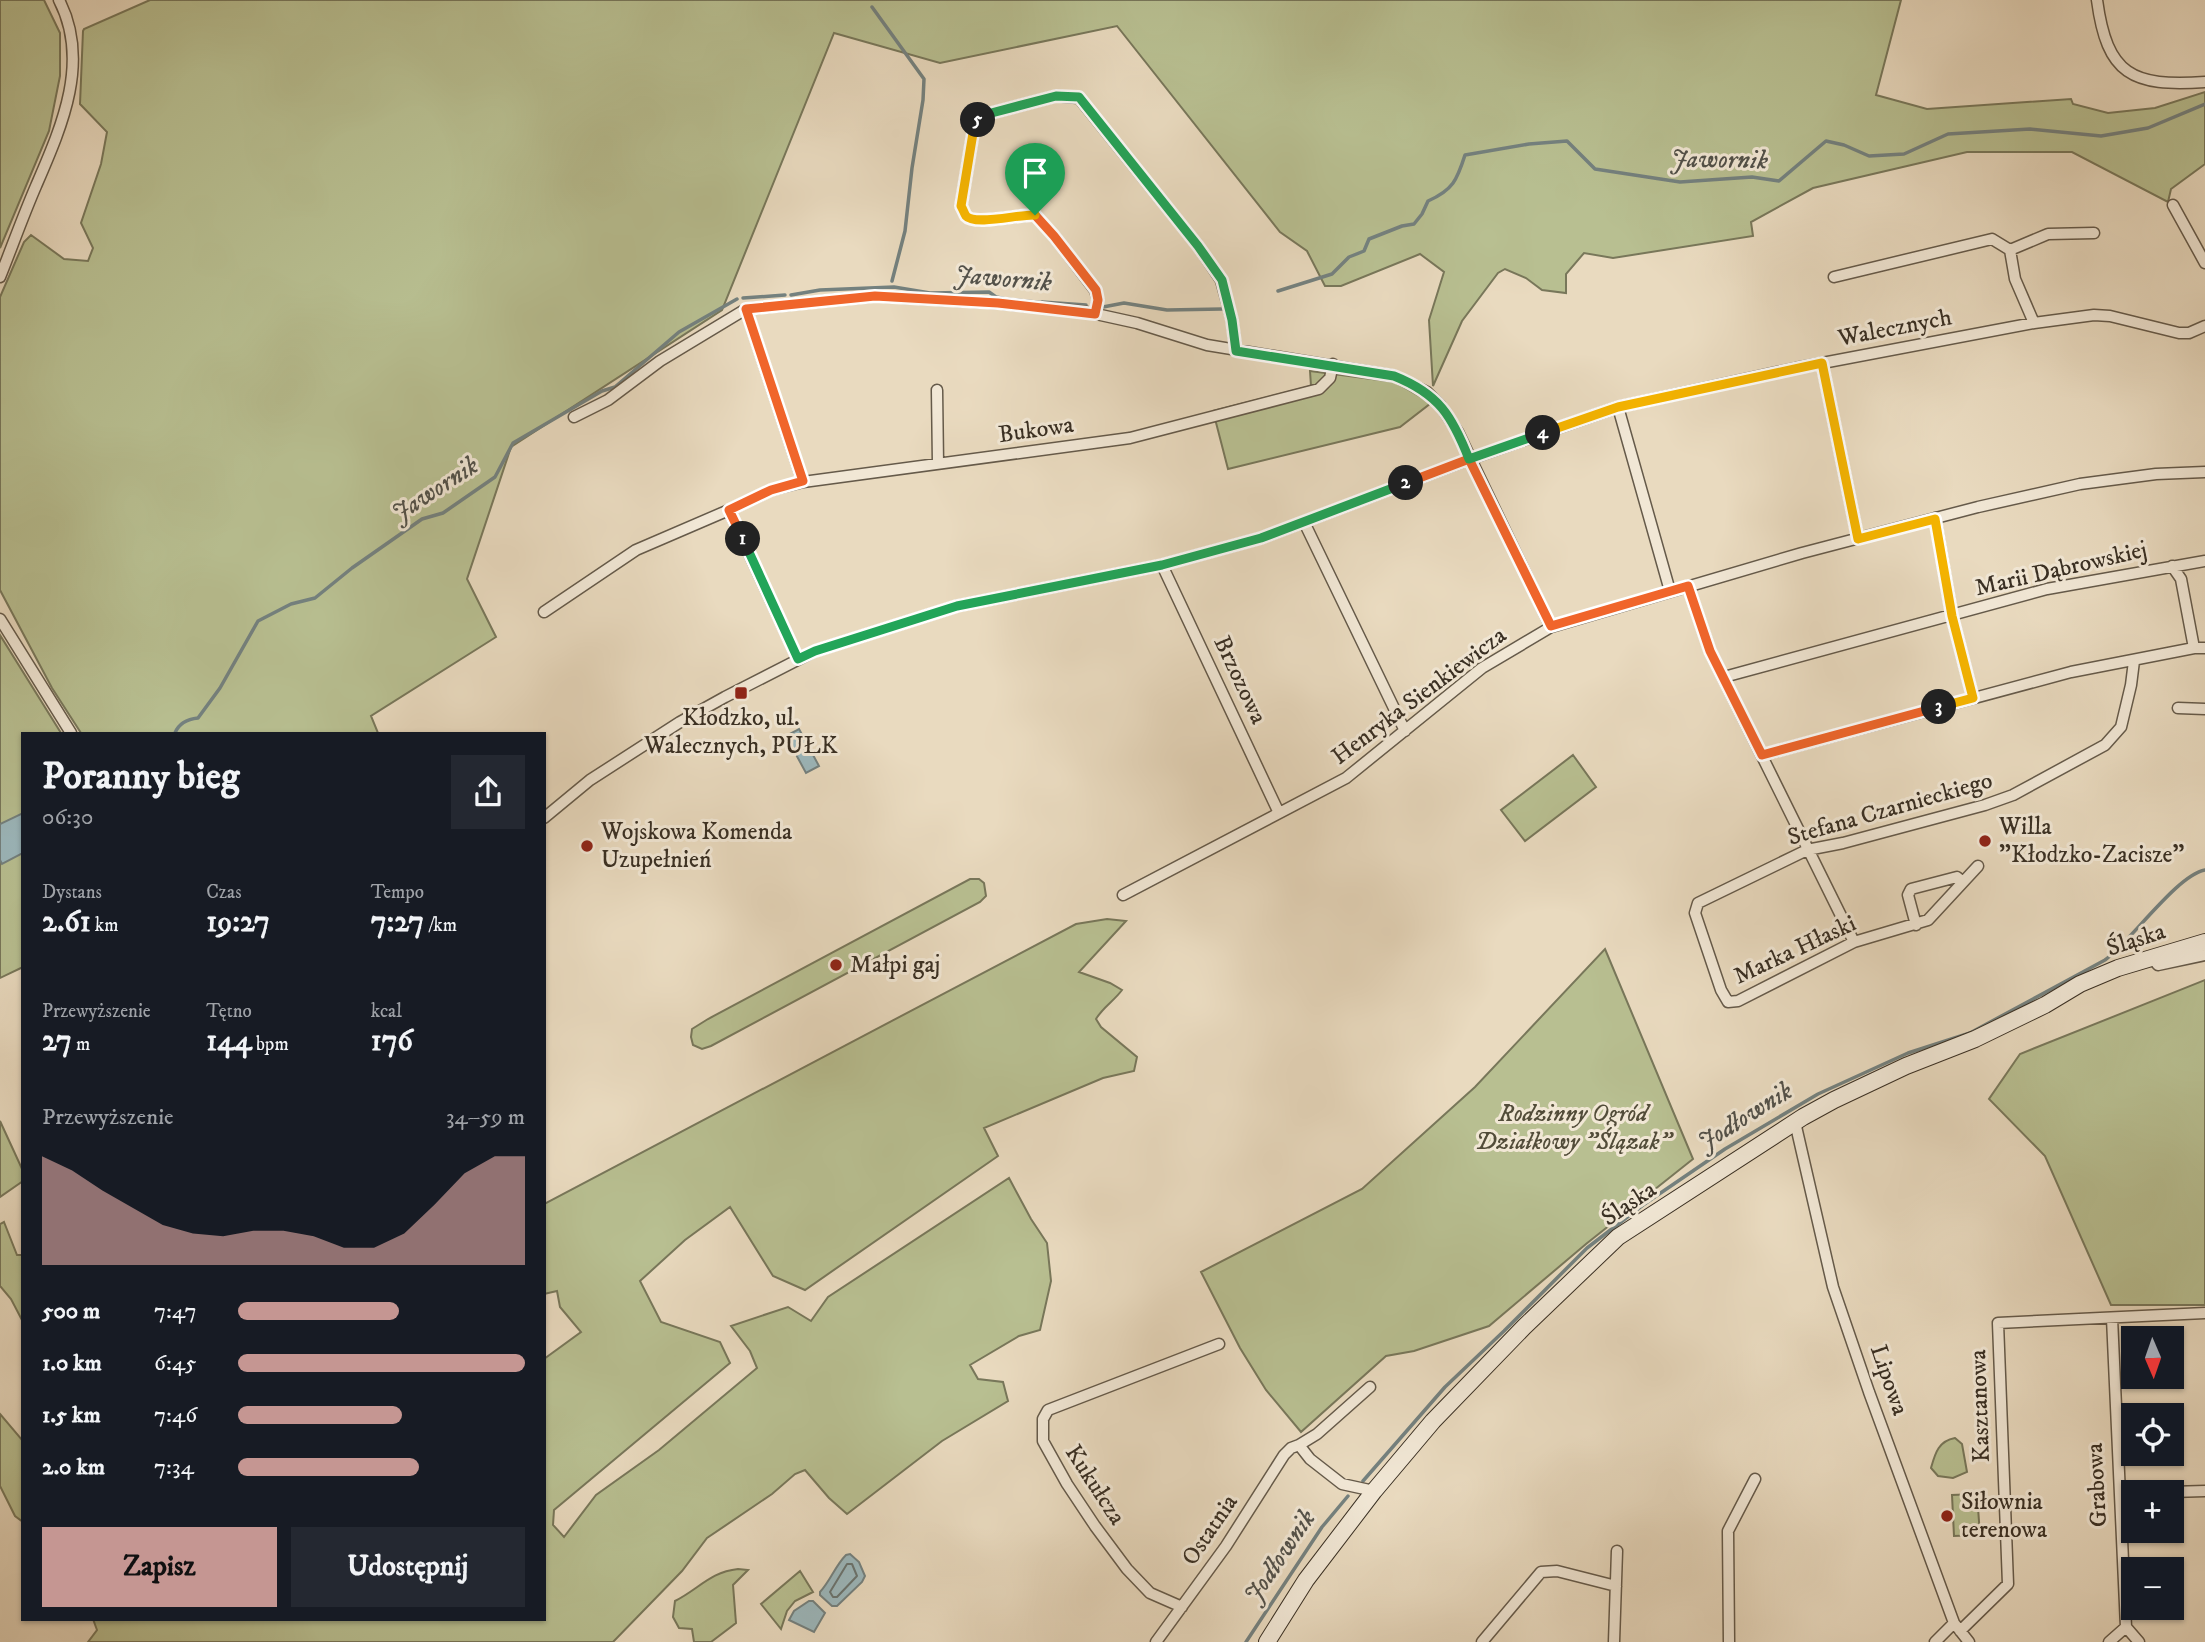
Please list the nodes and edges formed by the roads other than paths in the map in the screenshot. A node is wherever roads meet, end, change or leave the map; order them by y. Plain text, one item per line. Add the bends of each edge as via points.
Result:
1 (59, 0) edge
2 (2097, 0) edge
3 (2205, 82) edge
4 (2173, 205) dead end
5 (2094, 233) dead end
6 (2010, 250) junction
7 (2205, 263) edge
8 (0, 277) edge
9 (1834, 277) dead end
10 (746, 309) junction
11 (1095, 314) junction
12 (2034, 323) junction
13 (2205, 326) edge
14 (1236, 351) junction
15 (1822, 363) junction
16 (1333, 365) junction
17 (937, 390) dead end
18 (1618, 407) junction
19 (573, 416) dead end
20 (1469, 459) junction
21 (938, 464) junction
22 (2205, 472) edge
23 (803, 481) junction
24 (729, 510) junction
25 (1935, 519) junction
26 (1304, 522) junction
27 (1858, 539) junction
28 (2205, 561) edge
29 (1162, 565) junction
30 (2172, 566) junction
31 (1688, 586) junction
32 (1670, 591) junction
33 (544, 612) dead end
34 (1952, 616) junction
35 (0, 619) edge
36 (1551, 626) junction
37 (2199, 648) edge
38 (798, 659) junction
39 (2134, 661) junction
40 (1724, 677) junction
41 (1973, 698) junction
42 (2178, 708) dead end
43 (2205, 709) edge
44 (1405, 731) junction
45 (70, 732) edge
46 (1762, 755) junction
47 (1279, 813) junction
48 (546, 816) edge
49 (1807, 850) junction
50 (1978, 866) dead end
51 (1963, 882) junction
52 (1123, 895) dead end
53 (1916, 925) junction
54 (2205, 942) edge
55 (1854, 943) junction
56 (2205, 956) edge
57 (2152, 958) junction
58 (1728, 1002) joint
59 (1795, 1122) junction
60 (2205, 1313) edge
61 (2112, 1318) junction
62 (1219, 1344) dead end
63 (1370, 1387) dead end
64 (1299, 1445) junction
65 (1755, 1479) dead end
66 (1374, 1491) junction
67 (2205, 1491) edge
68 (2184, 1492) edge
69 (2118, 1493) joint
70 (1617, 1551) dead end
71 (1616, 1586) junction
72 (1182, 1607) junction
73 (1957, 1627) junction
74 (2126, 1627) junction
75 (1156, 1642) edge
76 (1267, 1642) edge
77 (1482, 1642) edge
78 (1614, 1642) edge
79 (1728, 1642) edge
80 (1935, 1642) edge
81 (1969, 1642) edge
82 (2109, 1642) edge
83 (2139, 1642) edge

1 - 8 street via 72,38 70,91 54,145
2 - 3 street via 2104,38 2126,72 2160,82
4 - 7 street
5 - 6 street via 2048,234
6 - 9 street via 1992,239
6 - 12 street via 2015,279
10 - 11 street via 875,296
10 - 19 street via 660,361 608,400
10 - 23 street
11 - 14 street
11 - 14 street via 1096,290 1035,215 975,221 967,217 961,206 974,127 980,116 1056,96 1079,97 1222,280
12 - 13 street, Walecznych via 2094,314 2179,333
12 - 15 street, Walecznych
14 - 16 street
15 - 18 street, Walecznych
15 - 27 street
16 - 20 street via 1394,376 1427,391 1458,432
16 - 21 street, Bukowa via 1330,378 1318,389 1130,438
17 - 21 street
18 - 20 street, Walecznych
18 - 32 street
20 - 26 street, Walecznych
20 - 36 street
21 - 23 street, Bukowa
22 - 25 street, Henryka Sienkiewicza via 2080,484
23 - 24 street, Bukowa
24 - 33 street, Bukowa via 636,550
24 - 38 street
25 - 27 street, Henryka Sienkiewicza
25 - 34 street
26 - 29 street, Walecznych
26 - 44 street
27 - 31 street, Henryka Sienkiewicza
28 - 30 street, Marii Dąbrowskiej
29 - 38 street, Walecznych via 957,606
29 - 47 street, Brzozowa
30 - 34 street, Marii Dąbrowskiej via 2048,589
30 - 37 street via 2181,579
31 - 32 street, Henryka Sienkiewicza
31 - 40 street
32 - 36 street, Henryka Sienkiewicza
34 - 40 street, Marii Dąbrowskiej
34 - 41 street
35 - 45 street
36 - 44 street, Henryka Sienkiewicza via 1482,668
37 - 39 street
38 - 48 street, Walecznych via 680,722 590,780
39 - 41 street
39 - 49 street, Stefana Czarnieckiego via 2121,727 2105,745 1985,805
40 - 46 street
41 - 46 street
42 - 43 street
44 - 47 street, Henryka Sienkiewicza via 1346,778
46 - 49 street
47 - 52 street, Henryka Sienkiewicza
49 - 55 street
49 - 58 street, Stefana Czarnieckiego via 1698,903 1695,913
50 - 51 street, Marka Hłaski
51 - 53 street, Marka Hłaski via 1928,920
51 - 53 street via 1957,877 1911,889 1908,895
53 - 55 street, Marka Hłaski
54 - 57 street, Śląska
55 - 58 street, Marka Hłaski
56 - 57 street via 2158,965
57 - 59 street, Śląska via 2080,984 1975,1039 1906,1066
59 - 66 street, Śląska via 1618,1237 1433,1421
59 - 73 street, Lipowa via 1833,1287
60 - 61 street, Kasztanowa
61 - 69 street, Grabowa
61 - 73 street, Kasztanowa via 1998,1323 2008,1584
62 - 72 street, Kukułcza via 1048,1410 1043,1419 1043,1441 1051,1457 1127,1569 1150,1592
63 - 64 street, Ostatnia
64 - 66 street via 1342,1484
64 - 72 street, Ostatnia via 1284,1455
65 - 79 street via 1728,1531
66 - 76 street, Śląska via 1306,1580
67 - 68 street
69 - 74 street, Grabowa
70 - 71 street
71 - 77 street via 1557,1570 1541,1572
71 - 78 street
72 - 75 street, Ostatnia
73 - 80 street
73 - 81 street, Lipowa
74 - 82 street
74 - 83 street

